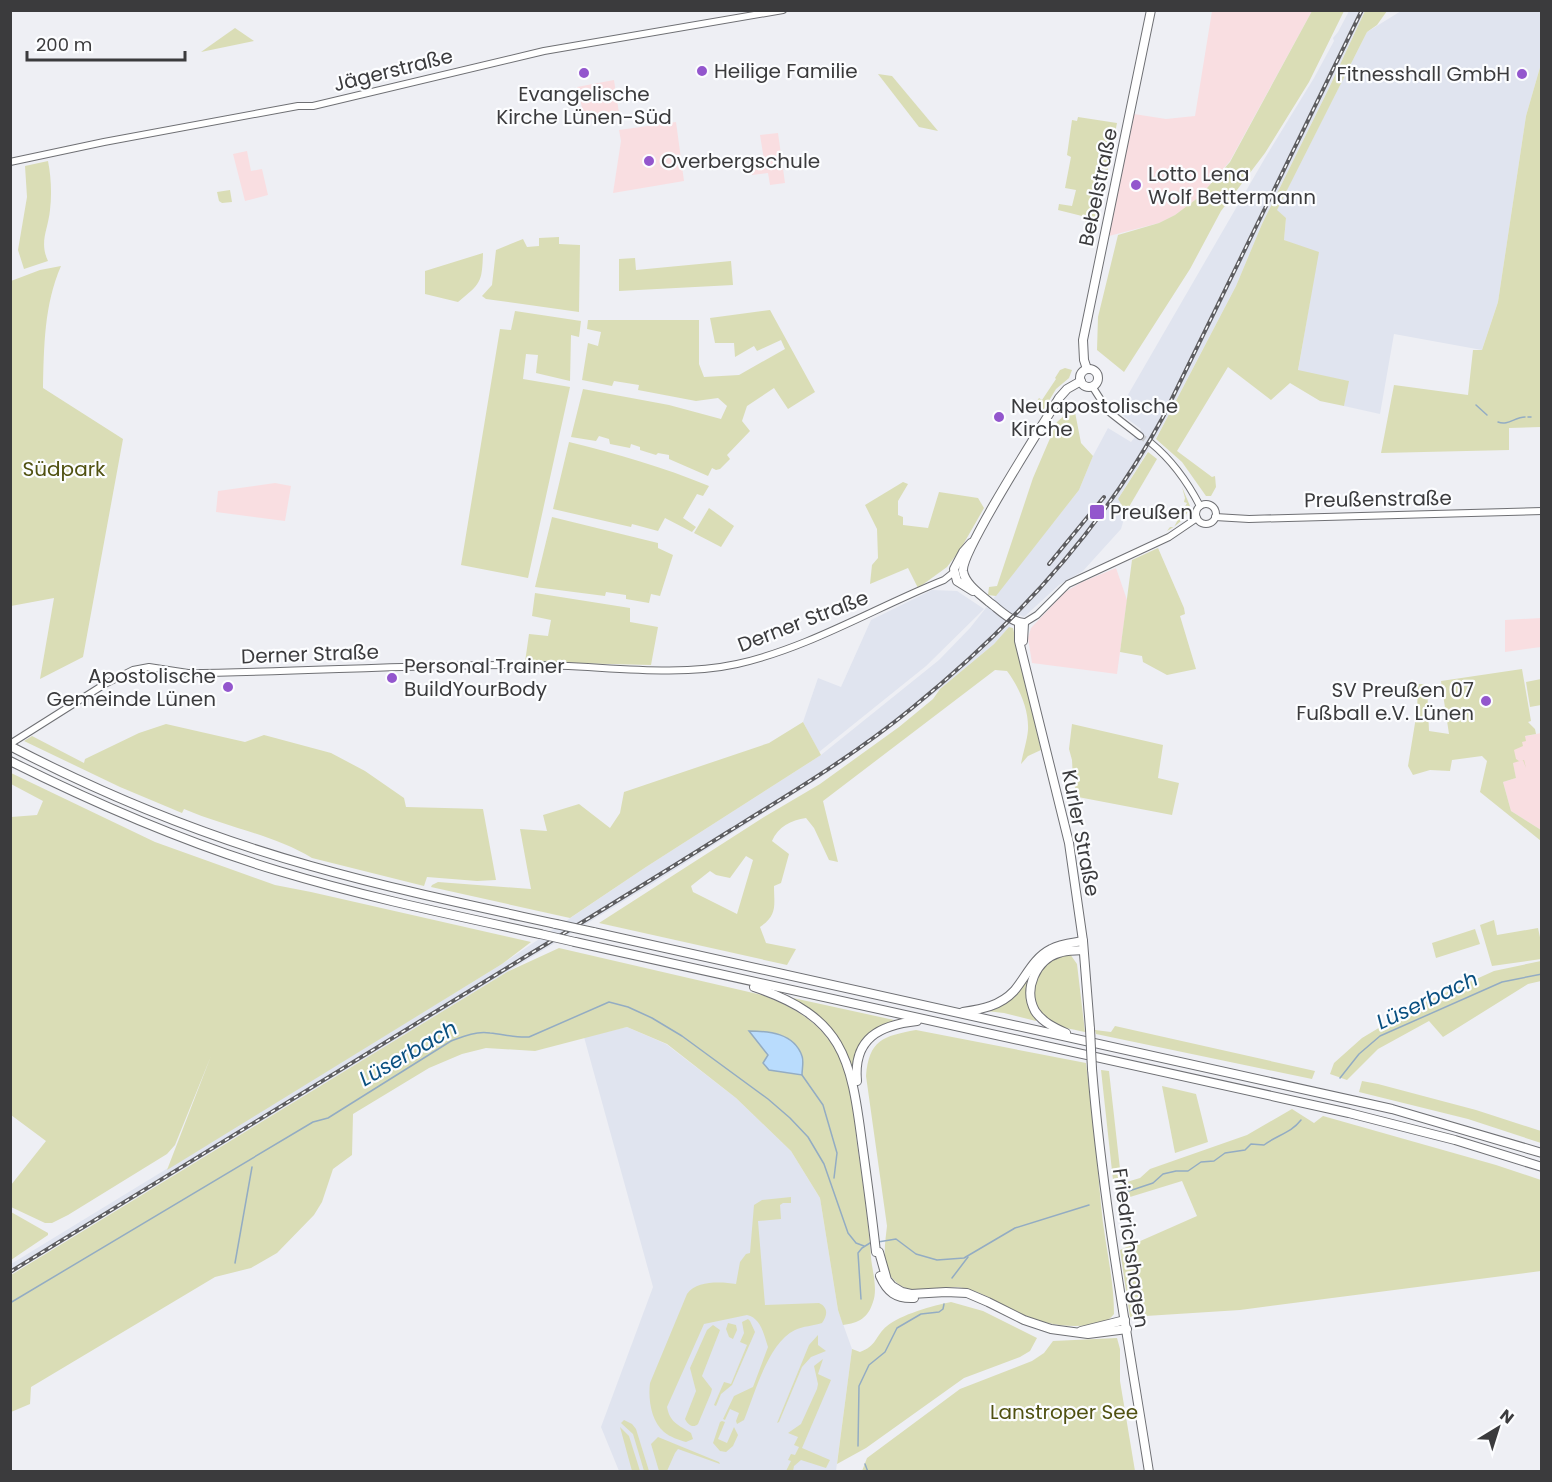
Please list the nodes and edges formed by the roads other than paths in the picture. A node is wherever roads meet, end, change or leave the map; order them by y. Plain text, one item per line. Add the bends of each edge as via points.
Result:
1 (783, 10) edge
2 (1151, 10) edge
3 (10, 162) edge
4 (1087, 369) junction
5 (1081, 381) junction
6 (1092, 386) junction
7 (1140, 436) tunnel mouth
8 (1151, 443) tunnel mouth
9 (1200, 506) junction
10 (1542, 511) edge
11 (1215, 517) junction
12 (1197, 518) junction
13 (974, 539) junction
14 (965, 562) junction
15 (952, 570) junction
16 (964, 583) junction
17 (934, 584) junction
18 (1022, 623) junction
19 (14, 742) edge
20 (10, 761) edge
21 (1083, 946) junction
22 (708, 972) junction
23 (956, 1012) junction
24 (926, 1020) junction
25 (1090, 1029) joint
26 (1080, 1040) junction
27 (1542, 1153) edge
28 (1542, 1167) edge
29 (875, 1230) junction
30 (878, 1252) joint
31 (1126, 1325) junction
32 (1149, 1472) edge

1 - 3 street, Jägerstraße via 544,51 313,106
2 - 4 main road, Bebelstraße via 1083,340
4 - 5 main road via 1081,374
4 - 6 main road via 1096,374
5 - 6 main road
5 - 13 main road via 1059,398
6 - 7 street via 1108,411
8 - 9 street via 1179,470
9 - 11 street via 1211,506
9 - 12 street
10 - 11 street, Preußenstraße
11 - 12 street via 1205,524
12 - 18 street via 1169,537 1068,584 1037,615
13 - 14 main road
13 - 15 main road
14 - 15 main road
14 - 16 main road
15 - 16 main road
15 - 17 street, Derner Straße
16 - 17 street, Derner Straße
16 - 18 main road
17 - 19 street, Derner Straße via 775,652 713,668 517,665 188,674 144,667 105,684
18 - 21 main road, Kurler Straße via 1019,641 1069,843
19 - 23 highway, bridge via 134,804 189,826 369,882
20 - 22 highway, bridge via 108,808 240,858 349,891
21 - 23 highway via 1059,945 1041,956 1004,1000 986,1008
21 - 25 main road, Kurler Straße
21 - 26 highway via 1048,958 1037,970 1030,988 1035,1011 1044,1021
22 - 24 highway
22 - 29 highway via 795,1004 818,1020 836,1041 851,1074
23 - 26 highway
24 - 28 highway via 1386,1122
24 - 29 highway via 882,1028 866,1042 857,1059
25 - 31 main road, Friedrichshagen, bridge via 1099,1141
26 - 27 highway via 1392,1109
29 - 30 highway
30 - 31 main road via 884,1273 892,1286 902,1292 966,1293 1024,1320 1061,1331
31 - 32 main road, Friedrichshagen

